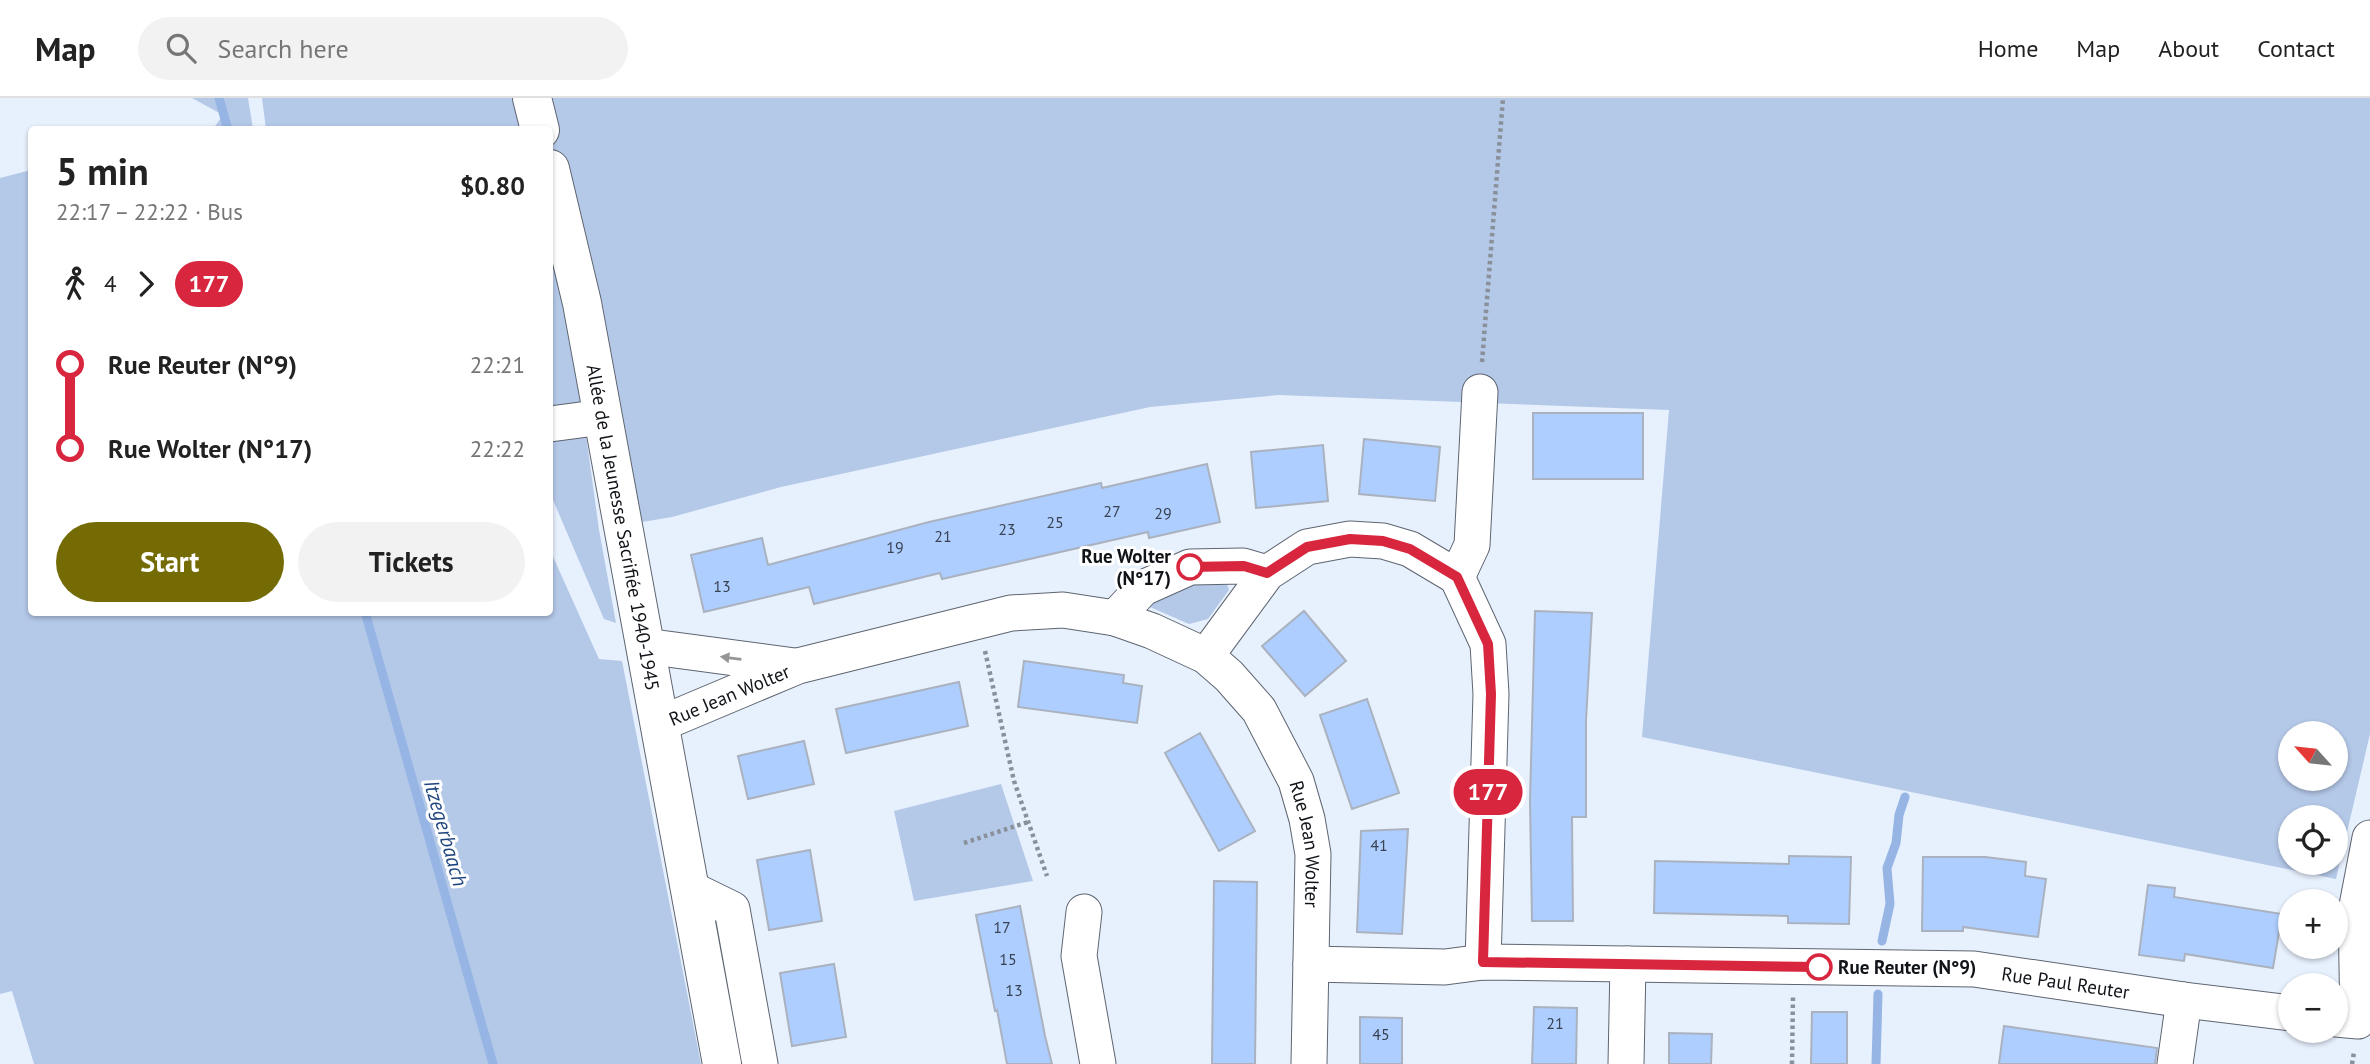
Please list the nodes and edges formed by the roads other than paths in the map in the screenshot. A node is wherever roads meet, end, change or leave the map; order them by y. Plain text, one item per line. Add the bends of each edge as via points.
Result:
1 (532, 98) edge
2 (539, 126) edge
3 (553, 182) edge
4 (1480, 392) road end
5 (603, 417) junction
6 (553, 424) edge
7 (1267, 573) junction
8 (1457, 577) junction
9 (1115, 618) junction
10 (645, 646) junction
11 (1206, 656) junction
12 (798, 666) junction
13 (660, 724) junction
14 (2370, 838) edge
15 (689, 888) junction
16 (1084, 912) dead end
17 (1483, 962) junction
18 (1311, 964) junction
19 (1628, 964) junction
20 (2184, 1000) junction
21 (2348, 1008) edge
22 (2278, 1011) edge
23 (722, 1064) edge
24 (760, 1064) edge
25 (1098, 1064) edge
26 (1310, 1064) edge
27 (1626, 1064) edge
28 (2175, 1064) edge

1 - 2 main road
3 - 5 main road, Allée de la Jeunesse Sacrifiée 1940-1945
4 - 8 street via 1472,545
5 - 6 street
5 - 10 main road, Allée de la Jeunesse Sacrifiée 1940-1945
7 - 8 street via 1307,547 1350,539 1410,549
7 - 9 street via 1244,566 1190,567 1143,587
7 - 11 street
8 - 17 street via 1488,644 1491,694
9 - 11 street, Rue Jean Wolter
9 - 12 street, Rue Jean Wolter via 1063,610 1011,613
12 -> 10 street, Rue Jean Wolter
10 - 13 main road, Allée de la Jeunesse Sacrifiée 1940-1945
11 - 18 street, Rue Jean Wolter via 1259,710 1296,781 1313,854
12 - 13 street, Rue Jean Wolter
13 - 15 main road, Allée de la Jeunesse Sacrifiée 1940-1945
14 - 21 street via 2356,911
15 - 23 main road, Allée de la Jeunesse Sacrifiée 1940-1945
15 - 24 street via 732,909
16 - 25 street via 1079,956
17 - 18 street, Rue Paul Reuter via 1445,967
17 - 19 street, Rue Paul Reuter
18 - 26 street, Rue Jean Wolter
19 - 20 street, Rue Paul Reuter via 1974,969
19 - 27 street
20 - 22 street, Rue Paul Reuter
20 - 28 street

